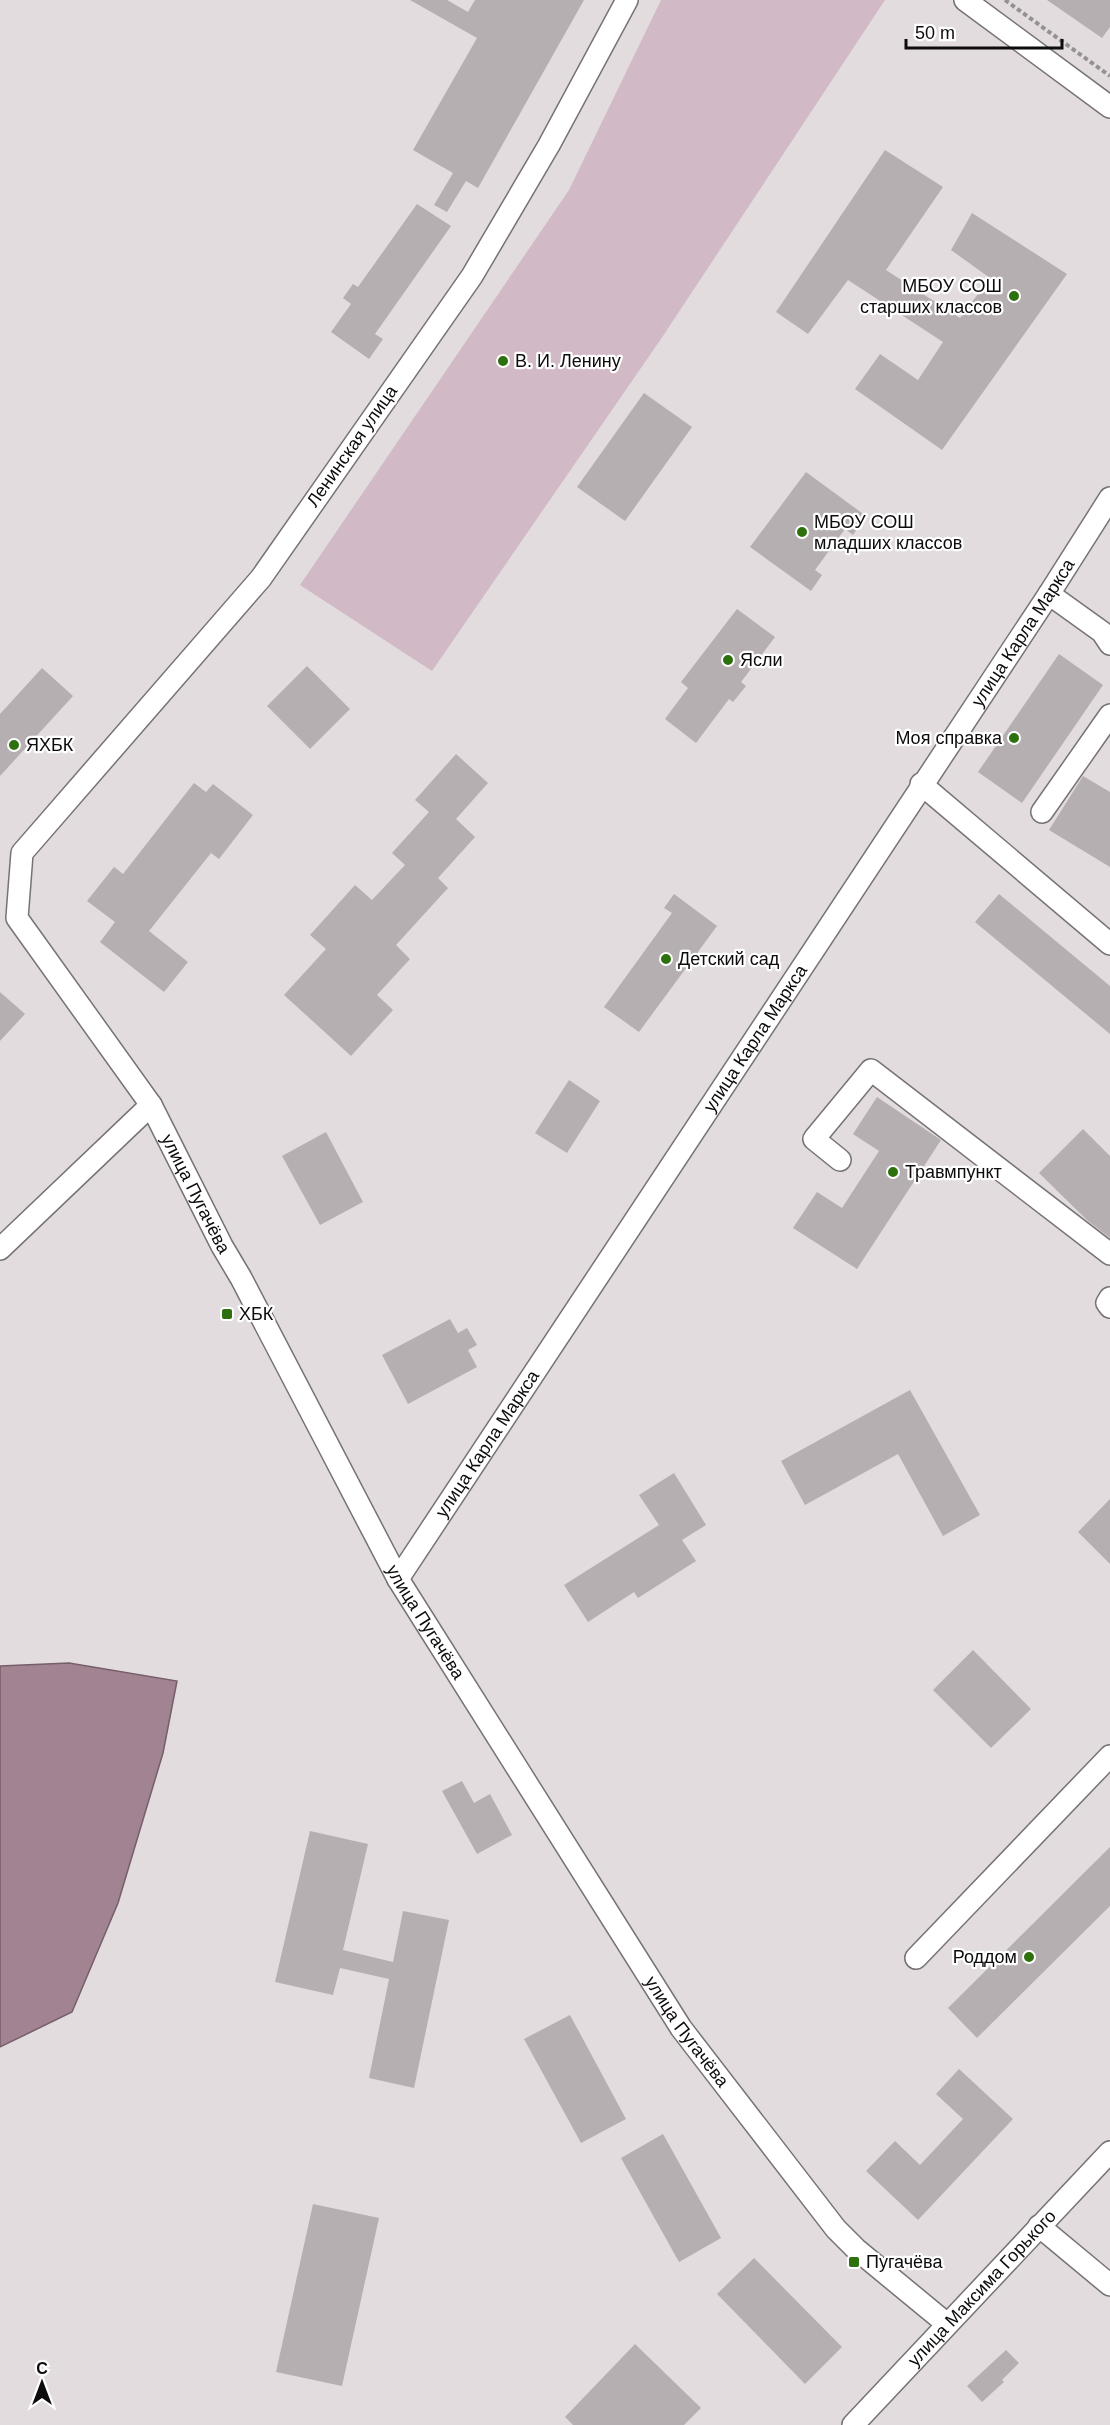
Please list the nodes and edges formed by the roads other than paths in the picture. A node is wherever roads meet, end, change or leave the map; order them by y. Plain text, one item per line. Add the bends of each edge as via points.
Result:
1 (627, 0) edge
2 (965, 0) edge
3 (1110, 107) edge
4 (1110, 498) edge
5 (1049, 594) junction
6 (1110, 644) edge
7 (1110, 715) edge
8 (921, 784) junction
9 (1042, 812) dead end
10 (22, 853) joint
11 (1110, 944) edge
12 (151, 1105) junction
13 (840, 1160) dead end
14 (0, 1249) edge
15 (1110, 1254) edge
16 (1110, 1298) edge
17 (1110, 1307) edge
18 (398, 1579) junction
19 (1110, 1756) edge
20 (916, 1958) dead end
21 (1110, 2152) edge
22 (1039, 2226) junction
23 (1110, 2285) edge
24 (948, 2324) junction
25 (854, 2425) edge

1 - 10 street, Ленинская улица via 472,276 261,578
2 - 3 street
4 - 5 street, улица Карла Маркса
5 - 6 street via 1102,632
5 - 8 street, улица Карла Маркса
7 - 9 street
8 - 11 street
8 - 18 street, улица Карла Маркса
10 - 12 street, улица Пугачёва via 17,918
12 - 14 street
12 - 18 street, улица Пугачёва
13 - 15 street via 814,1139 871,1070
16 - 17 street
18 - 24 street, улица Пугачёва via 681,2028 836,2229
19 - 20 street
21 - 22 street, улица Максима Горького
22 - 23 street
22 - 24 street, улица Максима Горького
24 - 25 street, улица Максима Горького

